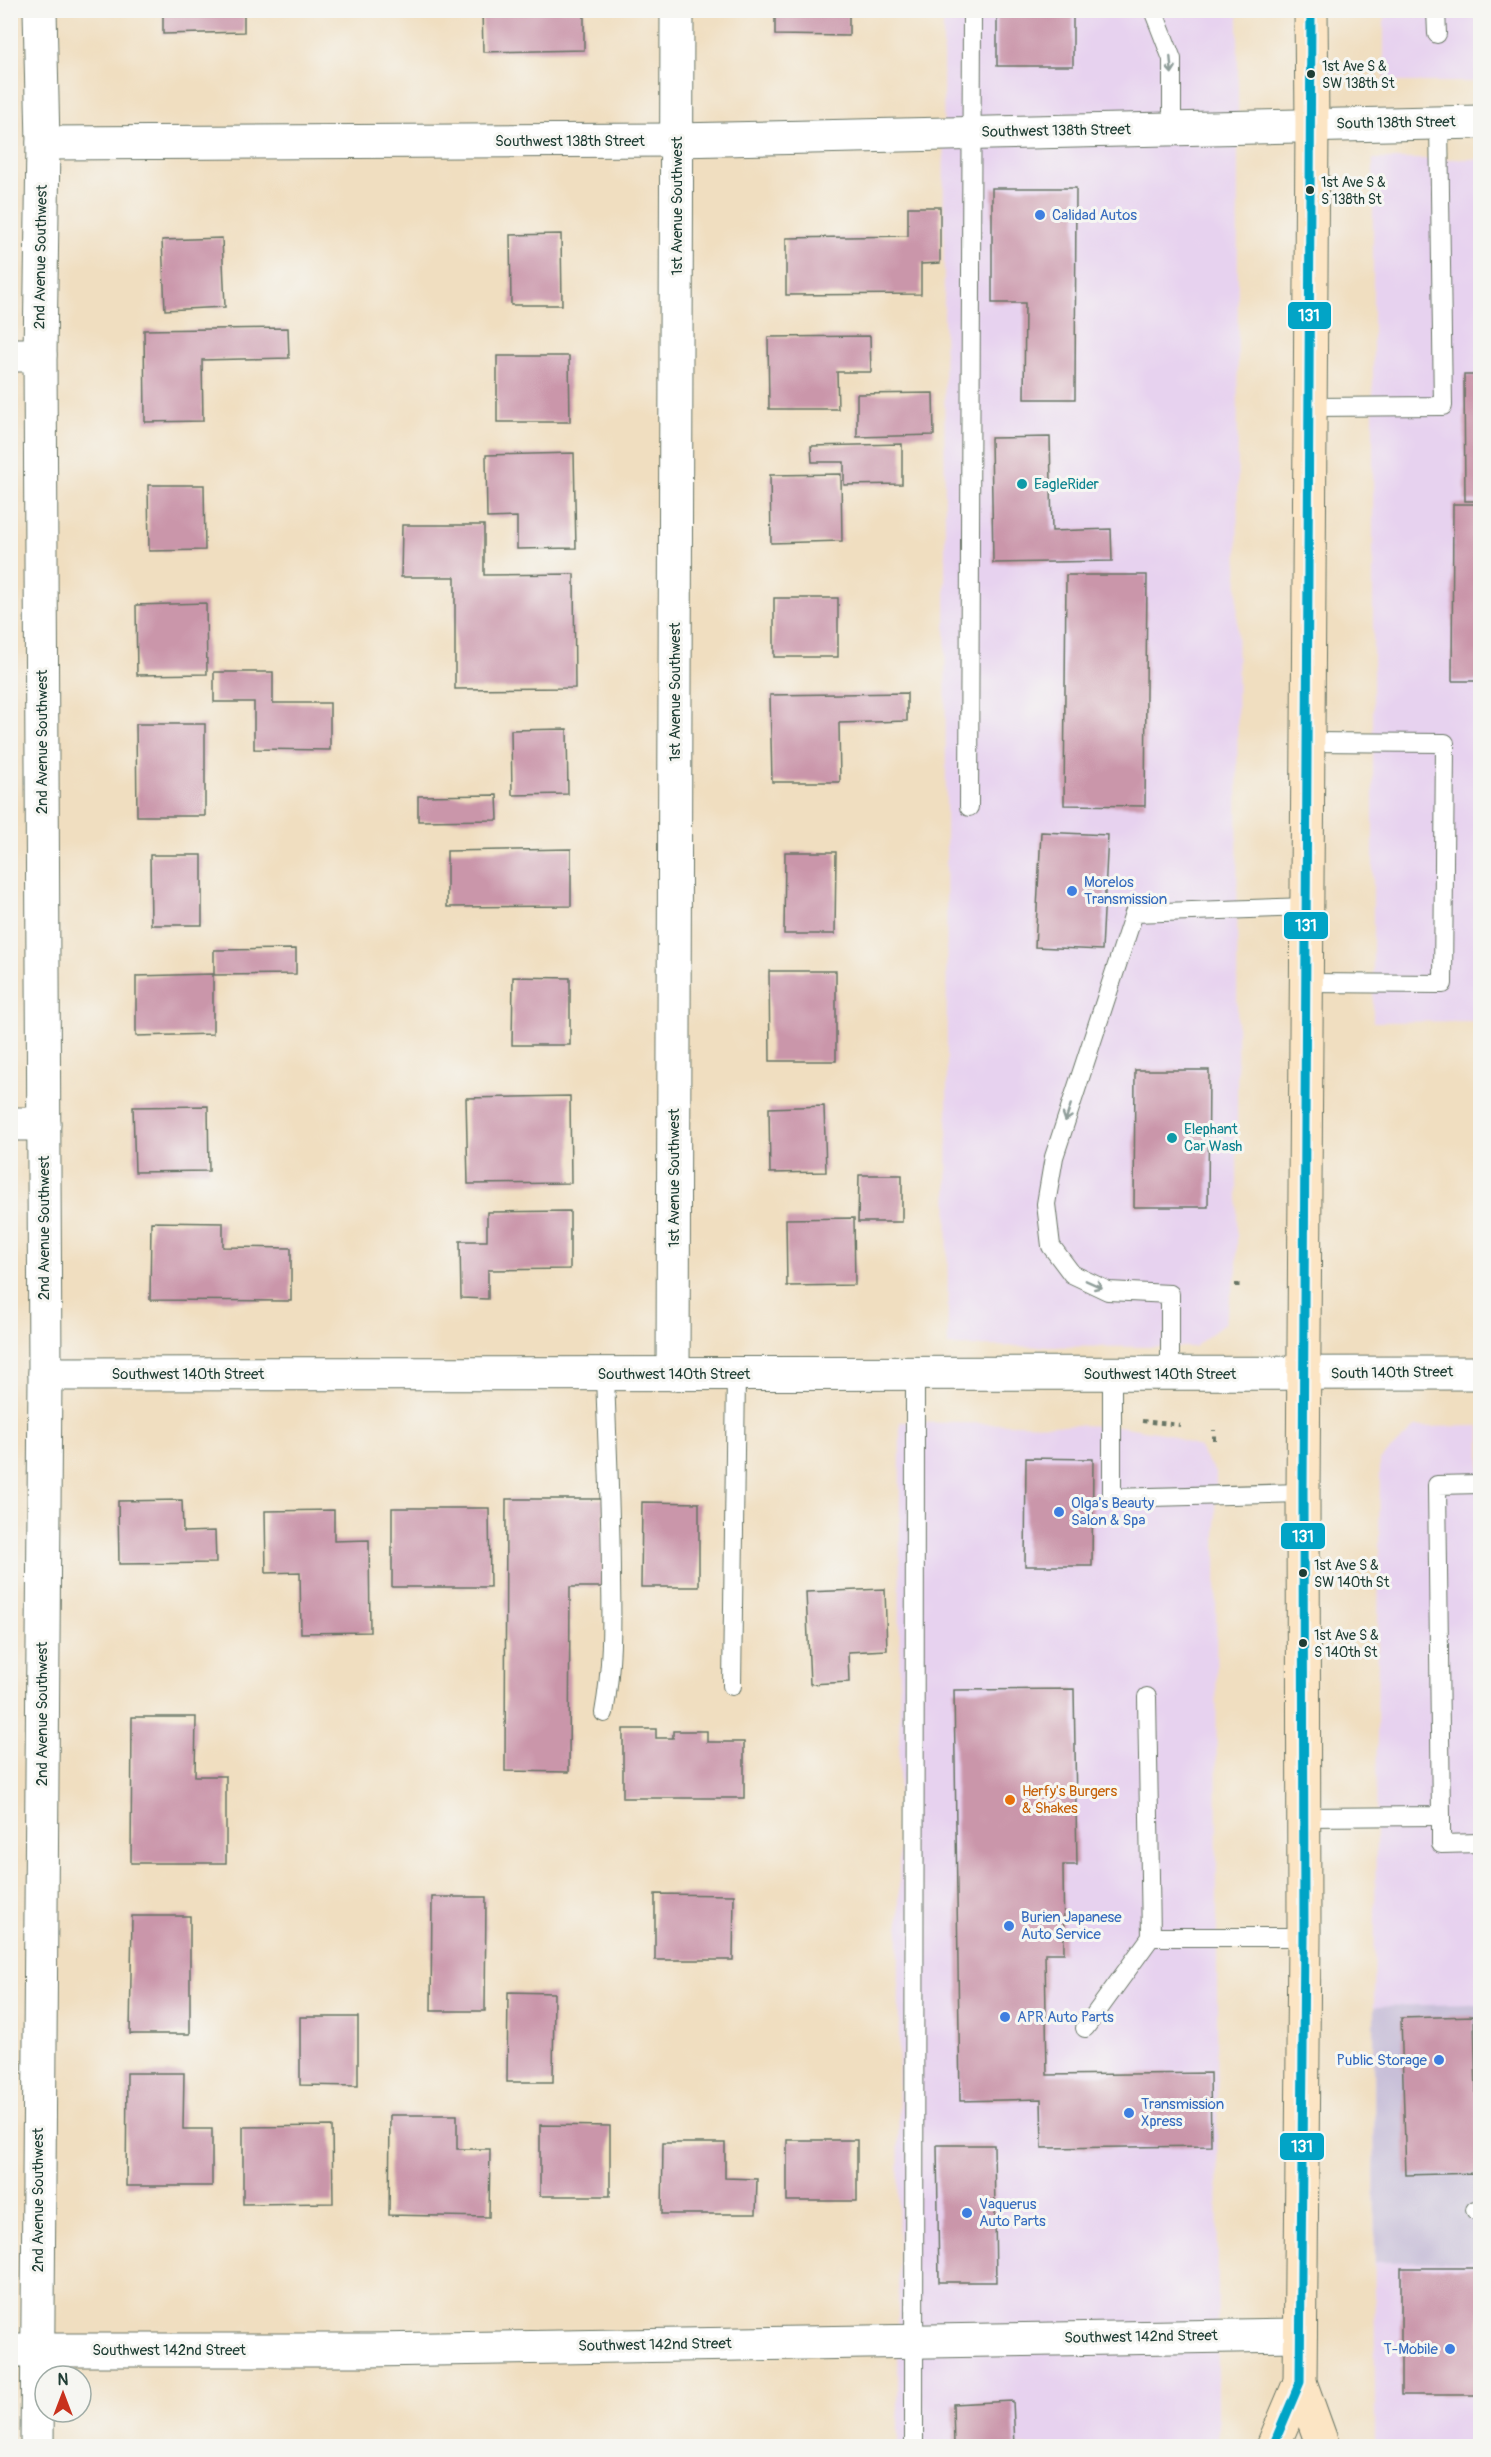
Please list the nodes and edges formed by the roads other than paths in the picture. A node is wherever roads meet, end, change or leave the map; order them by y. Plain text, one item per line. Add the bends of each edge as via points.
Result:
1 (40, 10) edge
2 (677, 10) edge
3 (972, 10) edge
4 (1153, 10) edge
5 (1311, 10) edge
6 (1436, 10) edge
7 (1437, 34) dead end
8 (1439, 122) junction
9 (1480, 122) edge
10 (1312, 124) junction
11 (1172, 128) junction
12 (972, 133) junction
13 (677, 140) junction
14 (43, 142) junction
15 (25, 355) edge
16 (1311, 407) junction
17 (1308, 742) junction
18 (969, 807) dead end
19 (1307, 906) junction
20 (1306, 983) junction
21 (10, 1124) edge
22 (44, 1124) junction
23 (1480, 1372) edge
24 (45, 1374) junction
25 (605, 1374) junction
26 (673, 1374) junction
27 (736, 1374) junction
28 (915, 1374) junction
29 (1112, 1374) junction
30 (1170, 1374) junction
31 (1304, 1374) junction
32 (1480, 1484) edge
33 (1303, 1493) junction
34 (732, 1686) dead end
35 (1147, 1697) dead end
36 (604, 1713) dead end
37 (1441, 1816) junction
38 (1304, 1817) junction
39 (1480, 1843) edge
40 (1304, 1936) junction
41 (1151, 1937) junction
42 (1085, 2028) dead end
43 (1300, 2335) junction
44 (914, 2341) junction
45 (24, 2350) edge
46 (1300, 2382) junction
47 (37, 2446) edge
48 (914, 2446) edge
49 (1273, 2446) edge
50 (1323, 2446) edge

1 - 14 street, 2nd Avenue Southwest
2 - 13 street, 1st Avenue Southwest
3 - 12 lane
4 -> 11 lane via 1172,59
5 - 10 main road
6 - 7 lane
8 - 9 street, South 138th Street
8 - 10 street, South 138th Street
8 - 16 lane via 1443,406
10 - 11 street, Southwest 138th Street
10 - 16 main road
11 - 12 street, Southwest 138th Street
12 - 13 street, Southwest 138th Street
12 - 18 lane
13 - 14 street, Southwest 138th Street
13 - 26 street, 1st Avenue Southwest
14 - 15 street, 2nd Avenue Southwest
15 - 22 street, 2nd Avenue Southwest
16 - 17 main road
17 - 19 main road
17 - 20 lane via 1445,743 1443,984
19 - 20 main road
19 -> 30 lane via 1134,913 1054,1157 1046,1204 1051,1246 1071,1274 1108,1291 1170,1294
20 - 31 main road
21 - 22 street
22 - 24 street, 2nd Avenue Southwest
23 - 31 street, South 140th Street
24 - 25 street, Southwest 140th Street
24 - 45 street, 2nd Avenue Southwest
25 - 26 street, Southwest 140th Street
25 - 36 lane via 612,1622
26 - 27 street, Southwest 140th Street
27 - 28 street, Southwest 140th Street
27 - 34 lane
28 - 29 street, Southwest 140th Street
28 - 44 lane
29 - 30 street, Southwest 140th Street
29 - 33 lane via 1112,1498
30 - 31 street, Southwest 140th Street
31 - 33 main road
32 - 37 lane via 1437,1485
33 - 38 main road
35 - 41 lane
37 - 38 lane
37 - 39 lane via 1441,1844
38 - 40 main road
40 - 41 lane
40 - 43 main road
41 - 42 lane
43 - 44 street, Southwest 142nd Street
43 - 46 main road
44 - 45 street, Southwest 142nd Street via 370,2350
44 - 48 lane
45 - 47 street, 2nd Avenue Southwest
46 - 49 main road
46 - 50 main road

